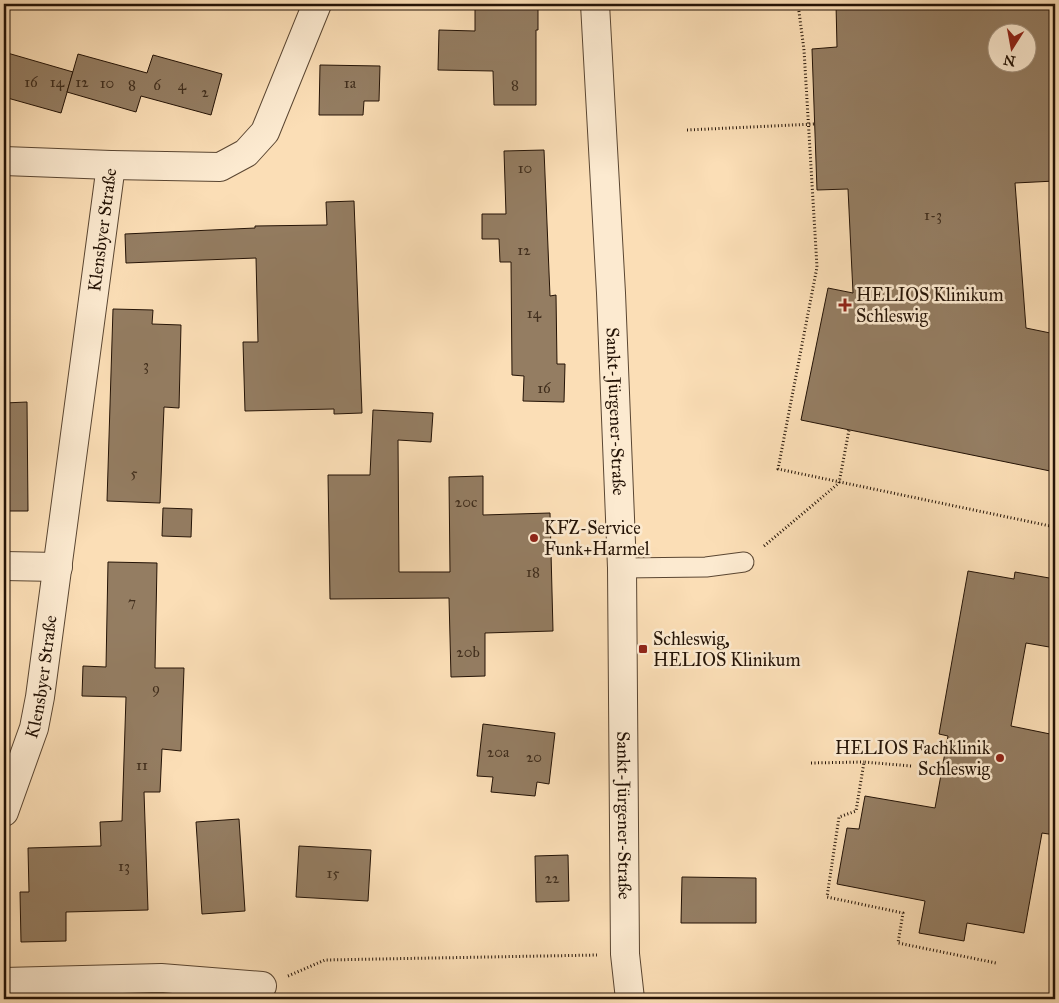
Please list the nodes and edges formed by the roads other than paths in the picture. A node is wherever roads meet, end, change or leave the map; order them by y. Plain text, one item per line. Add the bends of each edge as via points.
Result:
1 (317, 4) edge
2 (595, 4) edge
3 (4, 161) edge
4 (111, 165) junction
5 (744, 562) road end
6 (4, 566) edge
7 (58, 567) junction
8 (622, 568) junction
9 (4, 812) edge
10 (4, 982) edge
11 (262, 986) road end
12 (630, 999) edge

1 - 4 street, Klensbyer Straße via 265,132 246,153 220,167
2 - 8 street, Sankt-Jürgener-Straße
3 - 4 street
4 - 7 street, Klensbyer Straße
5 - 8 lane via 706,567
6 - 7 street
7 - 9 street, Klensbyer Straße via 34,728
8 - 12 street, Sankt-Jürgener-Straße via 625,954
10 - 11 street via 160,978

